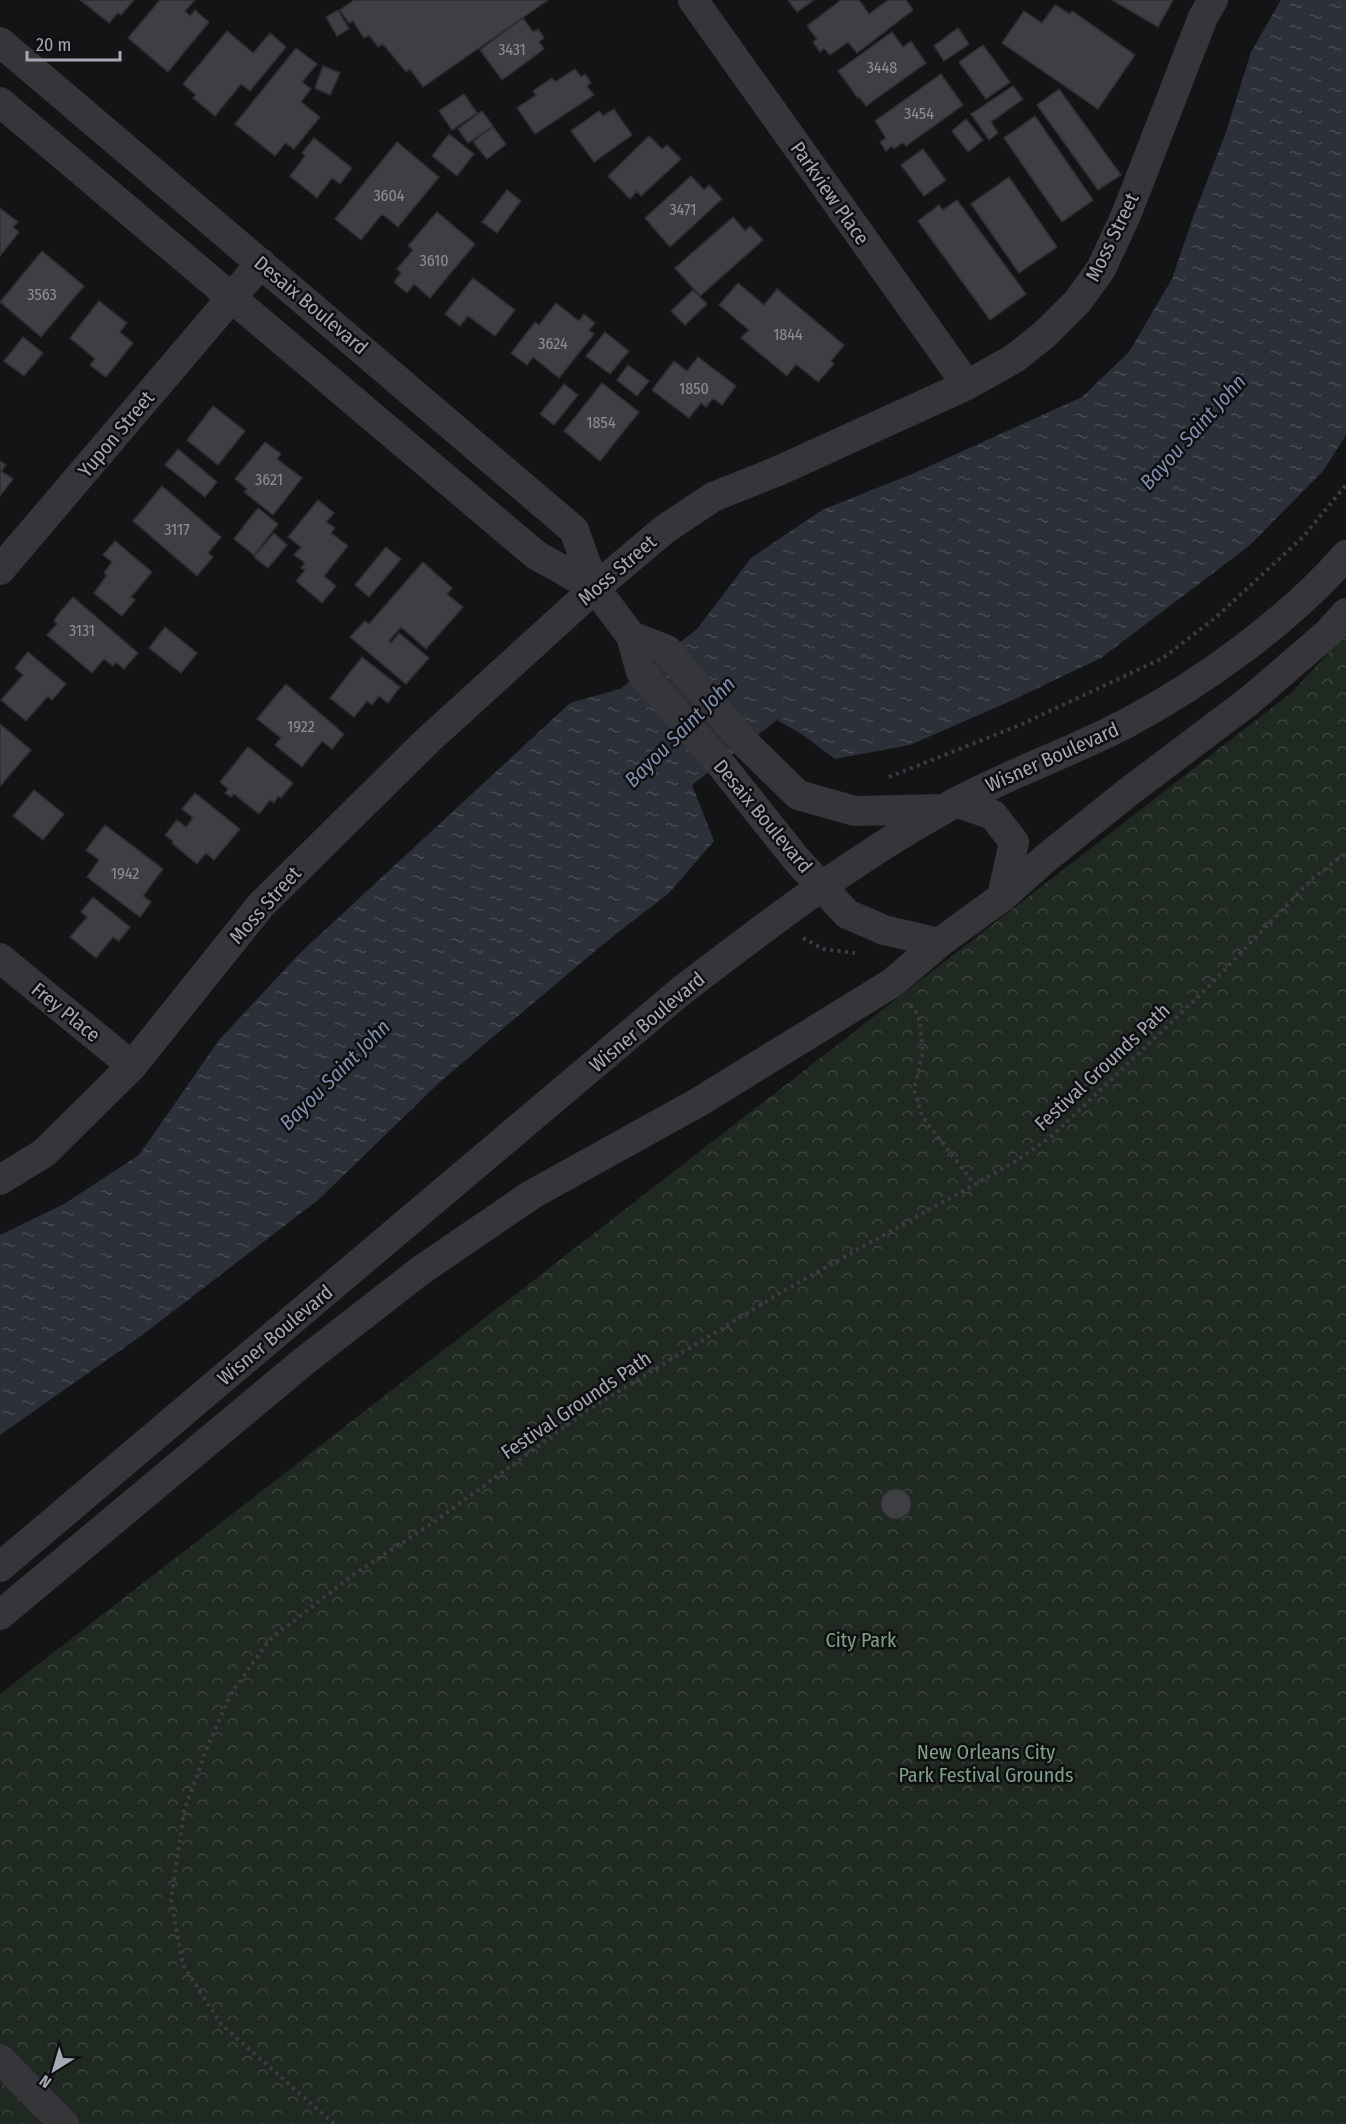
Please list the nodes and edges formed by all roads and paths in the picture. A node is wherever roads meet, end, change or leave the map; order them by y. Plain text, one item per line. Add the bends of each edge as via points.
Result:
1 (693, 0) edge
2 (1213, 0) edge
3 (0, 42) edge
4 (0, 102) edge
5 (261, 264) junction
6 (232, 298) junction
7 (967, 385) junction
8 (1346, 555) edge
9 (0, 570) edge
10 (595, 588) junction
11 (1346, 613) edge
12 (631, 636) junction
13 (950, 805) junction
14 (1346, 853) edge
15 (822, 887) junction
16 (1002, 897) junction
17 (939, 943) junction
18 (0, 958) edge
19 (132, 1066) junction
20 (0, 1180) edge
21 (0, 1567) edge
22 (0, 1615) edge
23 (0, 2059) edge
24 (64, 2124) edge
25 (334, 2124) edge

1 - 7 street, Parkview Place
2 - 7 street, Moss Street via 1101,269 1078,301 1045,334 1015,358
3 - 5 street, Desaix Boulevard
4 - 6 street, Desaix Boulevard
5 - 6 street, Yupon Street
5 - 10 street, Desaix Boulevard via 574,530
6 - 9 street, Yupon Street
6 - 10 street, Desaix Boulevard via 536,555
7 - 10 street, Moss Street via 778,471 713,496 665,529
8 - 13 street, Wisner Boulevard via 1292,608 1186,689 1125,723
10 - 12 street, Desaix Boulevard
10 - 19 street, Moss Street via 426,742 261,905
11 - 16 street, Wisner Boulevard via 1249,701 1126,793
12 - 13 street, Desaix Boulevard via 667,650 746,744 798,795 855,811
12 - 15 street, Desaix Boulevard via 641,672
13 - 15 street, Wisner Boulevard
13 - 16 street via 993,815 1014,842
14 - 25 path, Festival Grounds Path via 1313,878 1203,992 1052,1137 1013,1163 785,1290 588,1410 431,1524 353,1575 270,1639 232,1692 207,1748 184,1811 171,1900 183,1965 221,2024
15 - 17 street, Desaix Boulevard via 847,914 884,930
15 - 21 street, Wisner Boulevard via 681,991
16 - 17 street, Wisner Boulevard
17 - 22 street, Wisner Boulevard via 892,983 697,1103 531,1195 420,1271 303,1362
18 - 19 street, Frey Place
19 - 20 street, Moss Street via 44,1153
23 - 24 street

